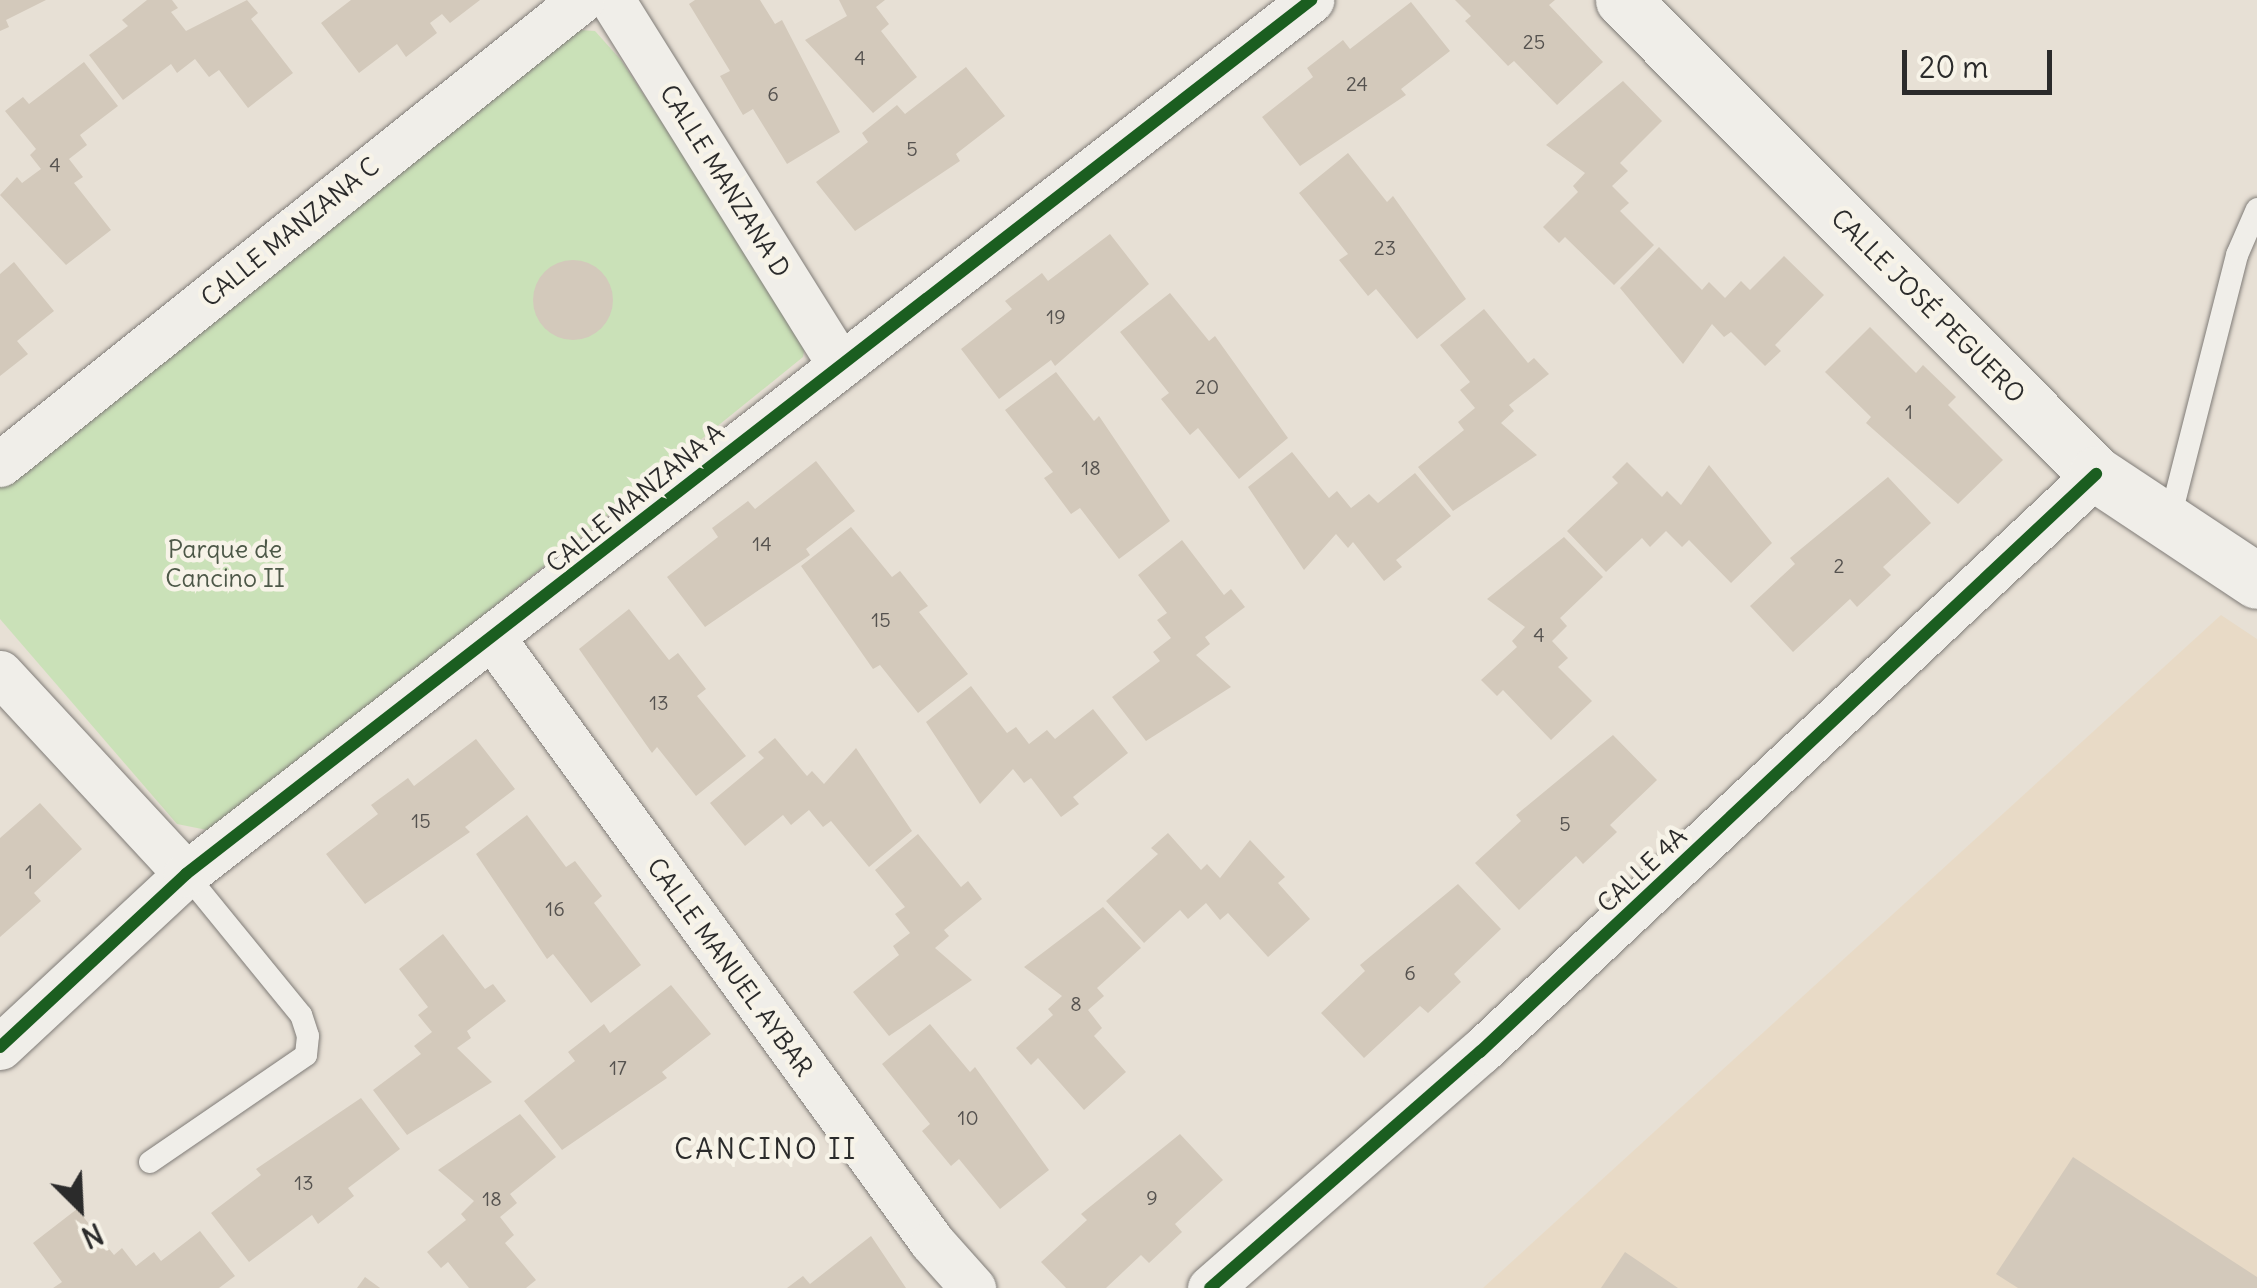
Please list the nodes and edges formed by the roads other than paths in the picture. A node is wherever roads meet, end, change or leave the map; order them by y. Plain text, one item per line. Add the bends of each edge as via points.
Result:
1 (581, 0) edge
2 (612, 0) edge
3 (1310, 0) edge
4 (1623, 0) edge
5 (2257, 209) edge
6 (839, 362) junction
7 (0, 464) edge
8 (2096, 474) junction
9 (2169, 522) junction
10 (2257, 581) edge
11 (494, 640) junction
12 (0, 673) edge
13 (186, 874) junction
14 (0, 1047) edge
15 (150, 1162) dead end
16 (973, 1288) edge
17 (1210, 1288) edge

1 - 7 street, CALLE MANZANA C
2 - 6 street, CALLE MANZANA D
3 - 6 street, CALLE MANZANA A
4 - 8 main road, CALLE JOSÉ PEGUERO
5 - 9 lane via 2237,255
6 - 11 street, CALLE MANZANA A
8 - 9 main road, CALLE JOSÉ PEGUERO
8 - 17 street, CALLE 4A via 1480,1052
9 - 10 main road, CALLE JOSÉ PEGUERO
11 - 13 street, CALLE MANZANA A
11 - 16 street, CALLE MANUEL AYBAR via 932,1242
12 - 13 street
13 - 14 street, CALLE MANZANA A
13 - 15 lane via 301,1015 306,1056

